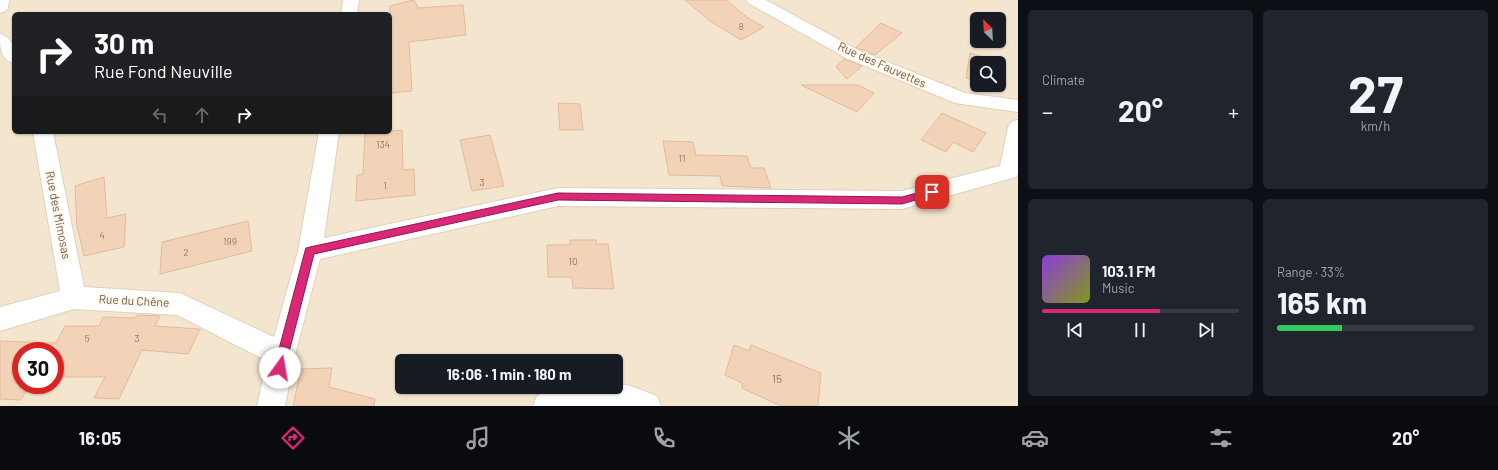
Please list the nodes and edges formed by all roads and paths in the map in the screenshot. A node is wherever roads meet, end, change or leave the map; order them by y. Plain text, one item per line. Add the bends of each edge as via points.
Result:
1 (1, 0) edge
2 (351, 0) edge
3 (754, 0) edge
4 (0, 8) edge
5 (349, 12) edge
6 (0, 39) edge
7 (12, 55) edge
8 (1018, 106) edge
9 (1018, 127) edge
10 (43, 134) edge
11 (329, 134) edge
12 (310, 251) junction
13 (74, 298) junction
14 (0, 318) edge
15 (282, 356) junction
16 (271, 406) edge
17 (547, 406) edge
18 (647, 406) edge

1 - 4 street
2 - 5 street
3 - 8 street, Rue des Fauvettes via 852,54 962,99
6 - 7 street
9 - 12 street via 1009,171 902,200 558,196
10 - 13 street, Rue des Mimosas
11 - 12 street
12 - 15 street
13 - 14 street, Rue du Chêne
13 - 15 street, Rue du Chêne via 180,304
15 - 16 street
17 - 18 street via 557,400 628,400

